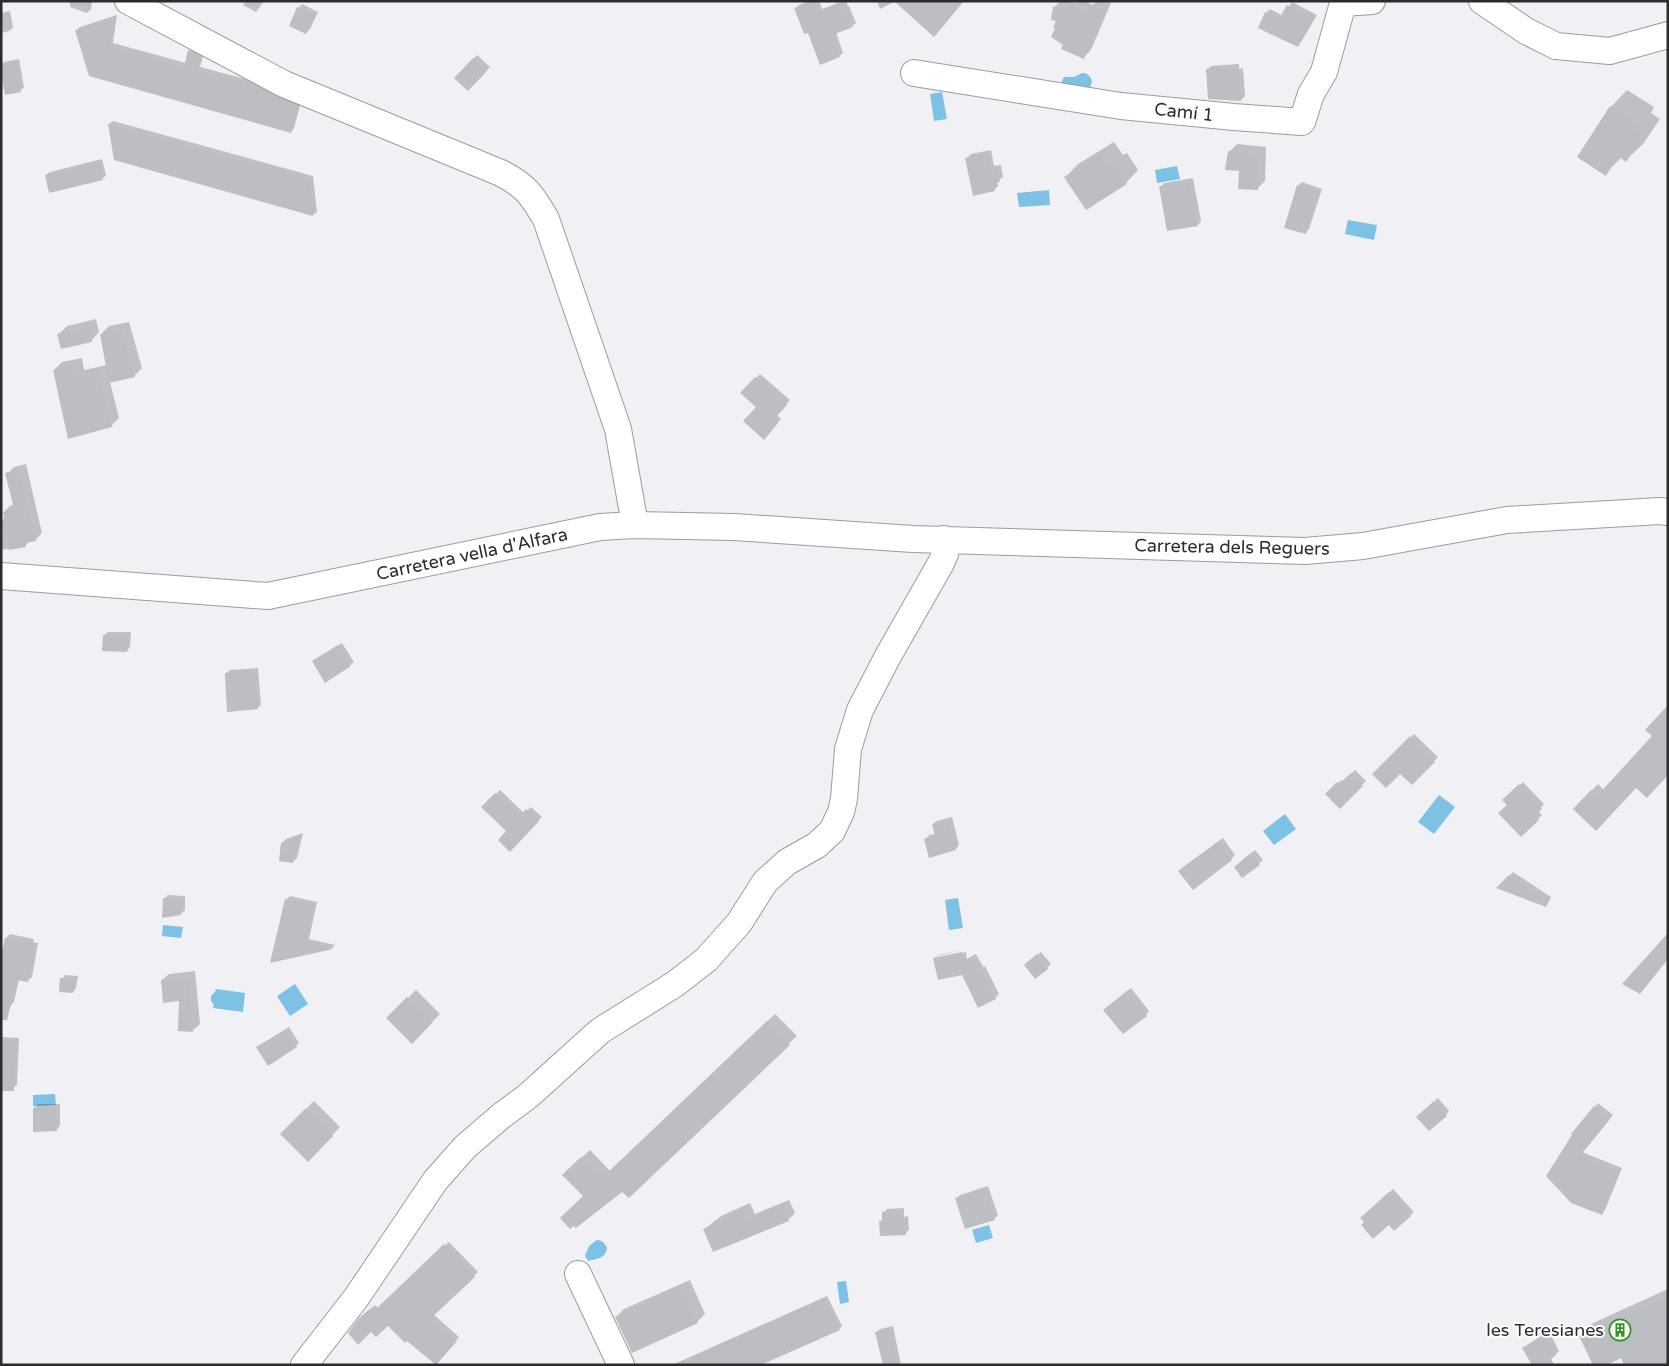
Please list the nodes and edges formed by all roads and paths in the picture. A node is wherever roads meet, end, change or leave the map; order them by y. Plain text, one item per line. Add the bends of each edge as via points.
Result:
1 (128, 1) edge
2 (1372, 1) edge
3 (1482, 1) edge
4 (1668, 35) edge
5 (914, 74) dead end
6 (1668, 512) edge
7 (635, 525) junction
8 (944, 539) junction
9 (1, 576) edge
10 (578, 1274) dead end
11 (304, 1365) edge
12 (621, 1365) edge

1 - 7 street via 284,84 501,173 531,194 546,219 618,428
2 - 5 street, Camí 1 via 1343,3 1324,72 1311,94 1302,122 1121,106
3 - 4 street via 1526,31 1556,46 1610,51
6 - 8 street, Carretera dels Reguers via 1507,520 1364,546 1305,551
7 - 8 street, Carretera vella d'Alfara
7 - 9 street, Carretera vella d'Alfara via 600,527 268,596
8 - 11 street via 945,554 941,563 888,656 857,719 848,749 841,812 832,831 817,845 787,862 765,882 738,923 706,960 600,1030 528,1096 465,1147 435,1181 356,1298
10 - 12 street

